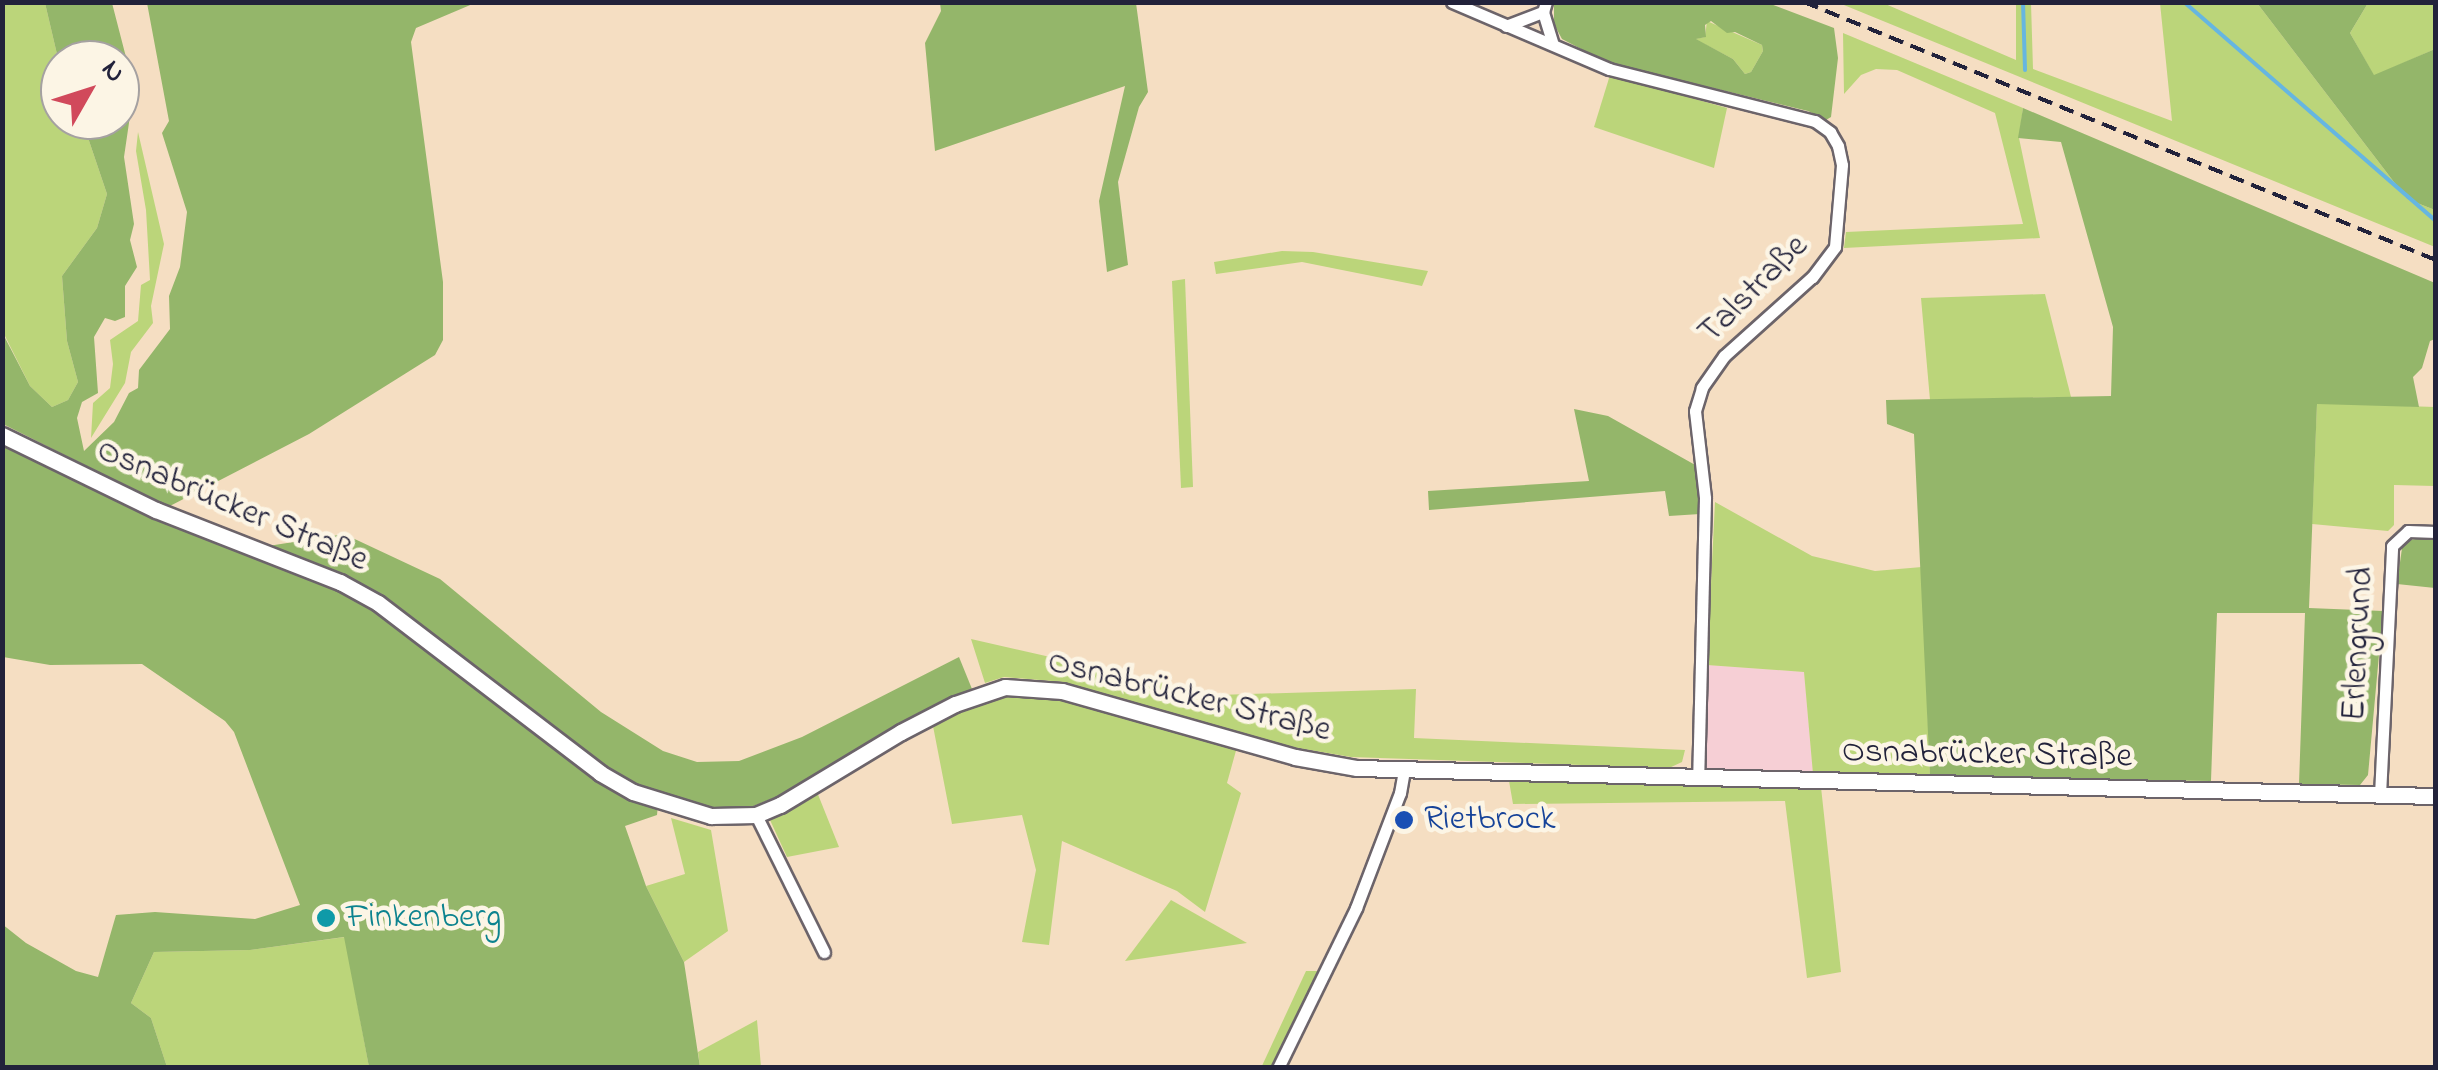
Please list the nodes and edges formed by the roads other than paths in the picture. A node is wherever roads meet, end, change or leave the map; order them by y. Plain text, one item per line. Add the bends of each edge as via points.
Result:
1 (1452, 2) edge
2 (1544, 7) edge
3 (1506, 26) junction
4 (1553, 45) junction
5 (2, 435) edge
6 (2436, 532) edge
7 (1404, 770) junction
8 (1698, 778) junction
9 (2380, 795) junction
10 (2436, 796) edge
11 (756, 815) junction
12 (824, 952) dead end
13 (1278, 1068) edge

1 - 3 street, Talstraße
2 - 3 street
2 - 4 street
3 - 4 street, Talstraße
4 - 8 street, Talstraße via 1642,79 1815,121 1830,132 1842,165 1840,229 1826,261 1724,356 1702,388 1696,411 1705,498
5 - 11 main road, Osnabrücker Straße via 143,504 378,602 562,747 633,792 710,816
6 - 9 street, Erlengrund via 2408,530 2392,546
7 - 8 main road, Osnabrücker Straße
7 - 11 main road, Osnabrücker Straße via 1328,764 1062,691 1005,687 955,704
7 - 13 street via 1356,908
8 - 9 main road, Osnabrücker Straße
9 - 10 main road, Osnabrücker Straße
11 - 12 street

